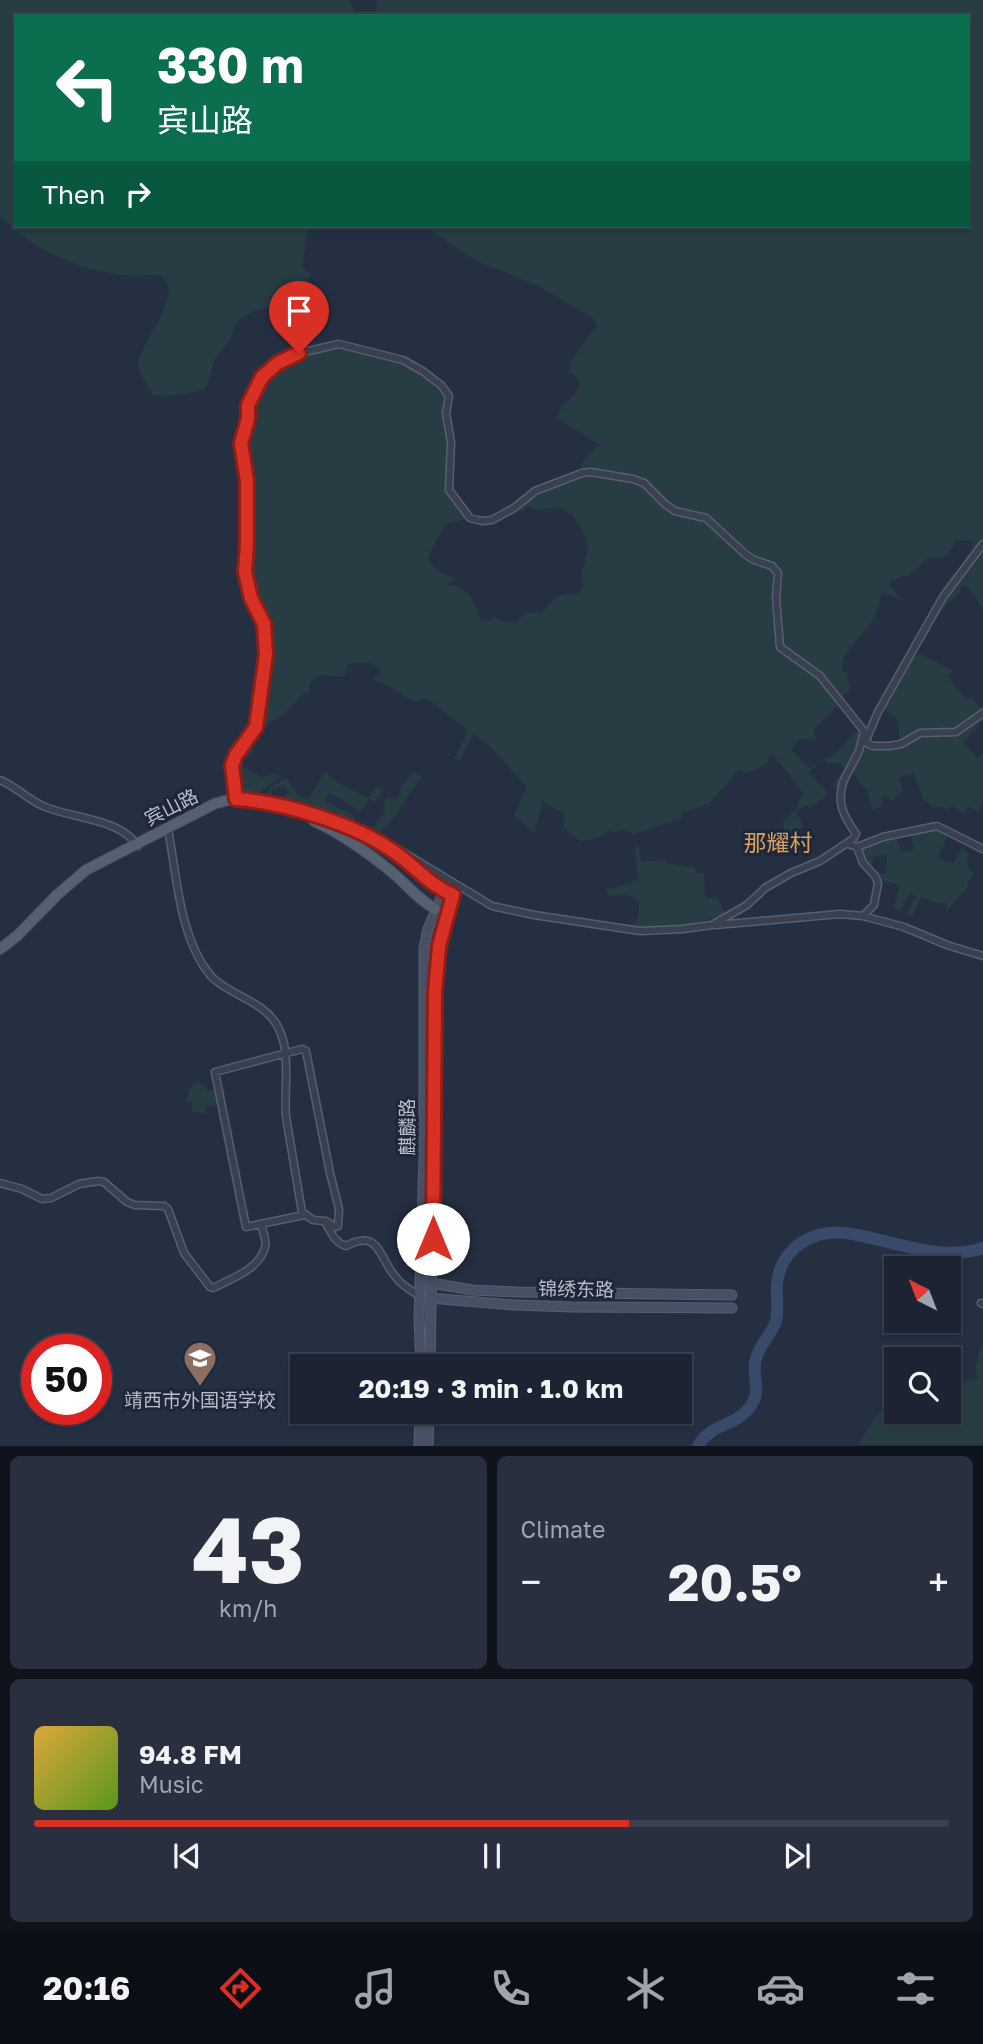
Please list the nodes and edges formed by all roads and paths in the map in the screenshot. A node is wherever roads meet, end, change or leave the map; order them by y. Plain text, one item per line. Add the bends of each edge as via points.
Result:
1 (983, 544) edge
2 (983, 713) edge
3 (864, 742) junction
4 (0, 780) edge
5 (843, 782) junction
6 (236, 799) junction
7 (168, 830) junction
8 (848, 844) junction
9 (137, 845) junction
10 (384, 845) junction
11 (857, 847) junction
12 (983, 849) edge
13 (449, 893) junction
14 (435, 909) junction
15 (863, 916) junction
16 (712, 925) junction
17 (0, 951) edge
18 (983, 956) edge
19 (286, 1054) junction
20 (0, 1183) edge
21 (304, 1215) junction
22 (324, 1221) junction
23 (261, 1225) junction
24 (426, 1282) junction
25 (732, 1294) dead end
26 (420, 1296) junction
27 (432, 1298) junction
28 (732, 1308) dead end
29 (421, 1354) edge
30 (430, 1354) edge
31 (420, 1424) edge
32 (429, 1424) edge
33 (419, 1446) edge
34 (428, 1446) edge

1 - 3 street via 943,597
2 - 3 street via 956,732 920,733 889,746
3 - 5 street
4 - 9 street via 43,806 116,829
5 - 6 street via 864,731 820,676 780,647 779,582 772,566 752,559 706,518 664,504 644,484 591,472 535,491 492,520 470,518 449,490 449,401 444,388 403,360 339,344 291,355 278,363 262,377 248,405 241,443 247,481 244,566 251,598 264,624 266,654 256,727 232,765
5 - 8 street via 841,812 856,834
6 - 7 main road, 宾山路 via 214,804
6 - 10 main road, 宾山路 via 267,802 331,821
7 - 9 main road, 宾山路
7 - 14 main road, 宾山路 via 229,804 256,803 278,809 320,824 355,845
7 - 19 street via 186,932 212,976 275,1020
8 - 11 street
8 - 16 street via 765,888 747,905
9 - 17 main road, 宾山路 via 74,883 26,932
10 - 13 main road, 宾山路
10 - 16 street via 413,856 480,900 505,909 632,930
11 - 12 street via 937,826
11 - 15 street via 878,883 874,905
13 - 14 main road, 麒麟路
13 - 24 main road, 麒麟路 via 435,992 433,1266
14 - 24 main road, 麒麟路 via 424,948
15 - 16 street
15 - 18 street
19 - 21 street via 286,1117
19 - 22 street via 304,1049 309,1058 340,1209 338,1226
19 - 23 street via 215,1073 245,1226
20 - 23 street via 42,1199 98,1181 127,1202 164,1206 189,1261 213,1288 243,1273 261,1256 266,1244
21 - 22 street
21 - 23 street
22 - 26 street via 339,1244 346,1246 361,1239 374,1244 400,1283
24 - 25 main road, 锦绣东路 via 518,1293
24 - 26 main road, 麒麟路
24 - 27 main road, 麒麟路
26 - 27 main road, 锦绣东路
26 - 29 main road, 麒麟路
27 - 28 main road, 锦绣东路 via 550,1306
27 - 30 main road, 麒麟路
31 - 33 main road
32 - 34 main road

